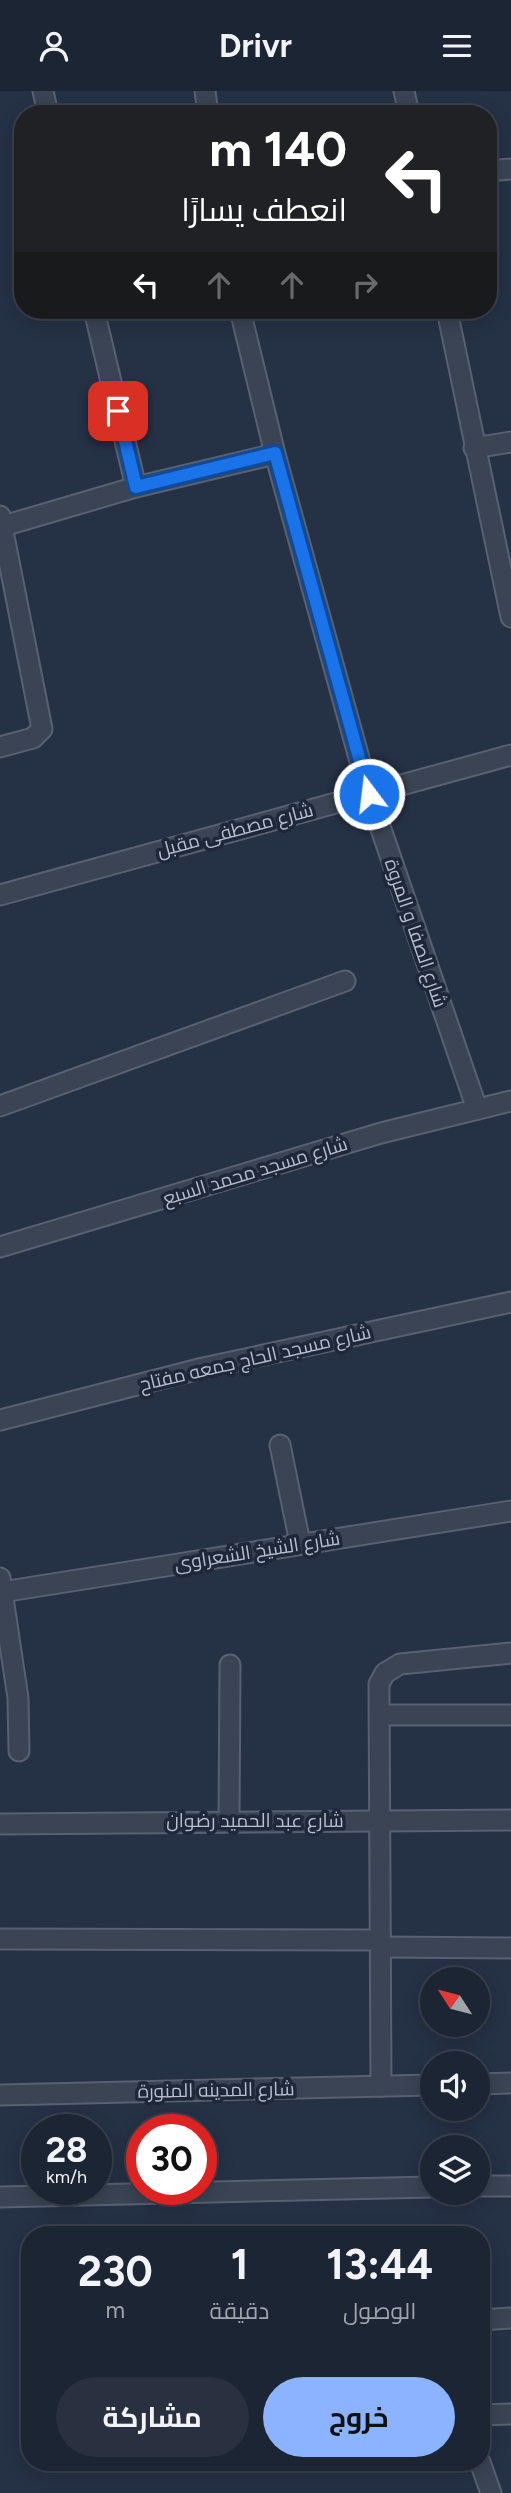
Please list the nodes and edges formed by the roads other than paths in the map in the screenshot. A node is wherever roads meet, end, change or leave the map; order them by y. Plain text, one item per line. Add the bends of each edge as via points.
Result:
1 (96, 319) edge
2 (242, 319) edge
3 (449, 319) edge
4 (511, 442) edge
5 (474, 448) junction
6 (275, 453) junction
7 (136, 487) junction
8 (1, 523) edge
9 (511, 617) edge
10 (0, 747) edge
11 (511, 755) edge
12 (369, 794) junction
13 (0, 895) edge
14 (345, 981) dead end
15 (511, 1101) edge
16 (0, 1106) edge
17 (477, 1109) junction
18 (0, 1247) edge
19 (511, 1302) edge
20 (0, 1420) edge
21 (280, 1444) dead end
22 (511, 1511) edge
23 (300, 1543) junction
24 (1, 1585) edge
25 (511, 1653) edge
26 (230, 1665) dead end
27 (380, 1715) junction
28 (511, 1715) edge
29 (19, 1751) dead end
30 (381, 1819) junction
31 (229, 1820) junction
32 (511, 1820) edge
33 (0, 1824) edge
34 (511, 1830) edge
35 (0, 1939) edge
36 (382, 1944) junction
37 (511, 1948) edge
38 (511, 2083) edge
39 (490, 2084) edge
40 (420, 2085) edge
41 (381, 2086) junction
42 (0, 2095) edge
43 (490, 2186) edge
44 (511, 2186) edge
45 (420, 2187) edge
46 (0, 2197) edge
47 (511, 2318) edge
48 (490, 2319) edge
49 (511, 2414) edge
50 (490, 2415) edge
51 (483, 2471) edge
52 (491, 2493) edge

1 - 7 street
2 - 6 street, شارع الصفا و المروة
3 - 5 street
4 - 5 street
5 - 9 street
6 - 7 street
6 - 12 street, شارع الصفا و المروة
7 - 8 street
8 - 10 street via 42,722 39,734
11 - 12 street, شارع مصطفى مقبل
12 - 13 street, شارع مصطفى مقبل
12 - 17 street, شارع الصفا و المروة
14 - 16 street
15 - 17 street, شارع مسجد محمد السبع
17 - 18 street, شارع مسجد محمد السبع via 381,1133
19 - 20 street, شارع مسجد الحاج جمعه مفتاح via 203,1368
21 - 23 street
22 - 23 street, شارع الشيخ الشعراوى
23 - 24 street, شارع الشيخ الشعراوى
24 - 29 street via 18,1698
25 - 27 street via 400,1664 385,1673 379,1684
26 - 31 street
27 - 28 street
27 - 30 street
30 - 31 street, شارع عبد الحميد رضوان
30 - 32 street, شارع عبد الحميد رضوان
30 - 36 street
31 - 33 street, شارع عبد الحميد رضوان
32 - 34 street
35 - 36 street
36 - 37 street
36 - 41 street
38 - 39 street
40 - 41 street, شارع المدينه المنورة
41 - 42 street, شارع المدينه المنورة
43 - 44 street
45 - 46 street
47 - 48 street
49 - 50 street
51 - 52 street

